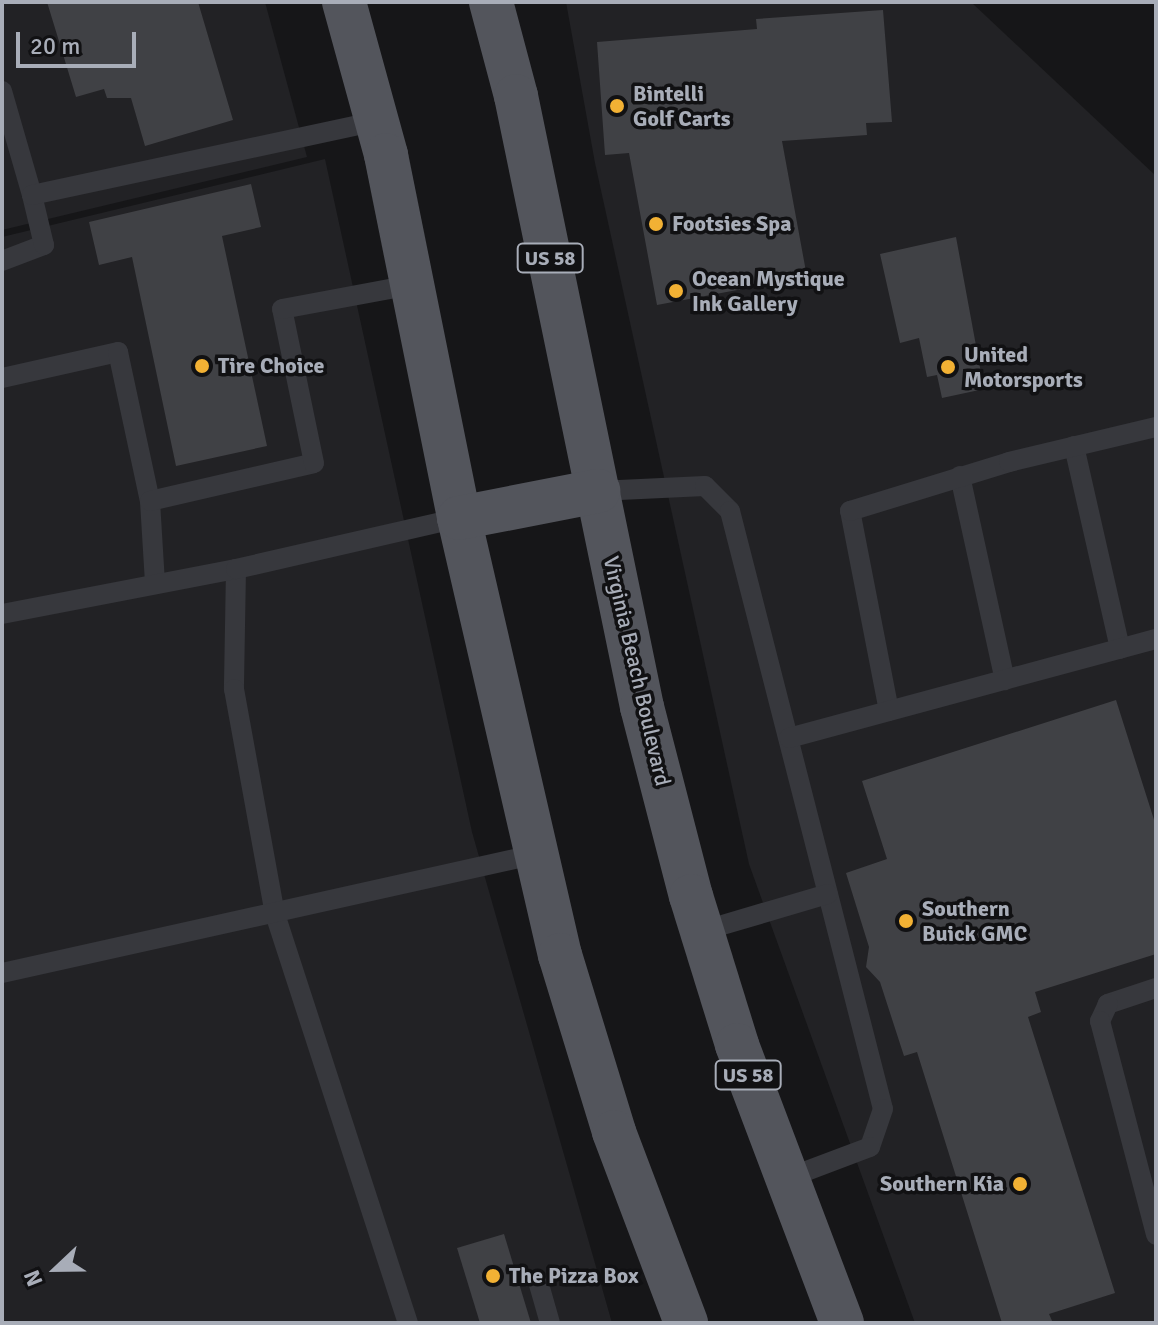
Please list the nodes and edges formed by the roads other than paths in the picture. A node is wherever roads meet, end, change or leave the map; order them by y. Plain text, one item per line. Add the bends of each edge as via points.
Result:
1 (344, 2) edge
2 (495, 10) edge
3 (2, 91) edge
4 (376, 121) junction
5 (32, 195) junction
6 (2, 261) edge
7 (412, 285) junction
8 (2, 378) edge
9 (1156, 427) edge
10 (1074, 446) junction
11 (960, 476) junction
12 (598, 491) junction
13 (150, 501) junction
14 (459, 518) junction
15 (236, 569) junction
16 (155, 583) junction
17 (2, 614) edge
18 (1156, 639) edge
19 (1120, 649) junction
20 (1005, 680) junction
21 (889, 711) junction
22 (789, 738) junction
23 (537, 854) junction
24 (828, 894) junction
25 (275, 914) junction
26 (702, 931) junction
27 (2, 973) edge
28 (1156, 988) edge
29 (785, 1179) junction
30 (1156, 1235) edge
31 (538, 1281) dead end
32 (408, 1323) edge
33 (550, 1323) edge
34 (686, 1323) edge
35 (842, 1323) edge

1 - 4 main road
2 - 12 main road, Virginia Beach Boulevard / US 58
3 - 5 lane
4 - 5 lane
4 - 7 main road
5 - 6 lane via 44,245
7 - 13 lane via 282,309 314,463
7 - 14 main road
8 - 13 lane via 118,352
9 - 10 lane
10 - 11 lane
10 - 19 lane
11 - 20 lane
11 - 21 lane via 850,511
12 - 14 main road
12 - 22 lane via 705,486 730,511
12 - 26 main road, Virginia Beach Boulevard / US 58 via 642,707
13 - 16 lane
14 - 15 lane
14 - 23 main road
15 - 16 lane
15 - 25 lane via 234,689
16 - 17 lane
18 - 19 lane
19 - 20 lane
20 - 21 lane
21 - 22 lane
22 - 24 lane
23 - 25 lane
23 - 34 main road via 560,955 614,1132
24 - 26 lane
24 - 29 lane via 883,1109 870,1147
25 - 27 lane
25 - 32 lane
26 - 29 main road, Virginia Beach Boulevard / US 58
28 - 30 lane via 1108,1004 1100,1021
29 - 35 main road, Virginia Beach Boulevard / US 58
31 - 33 lane

